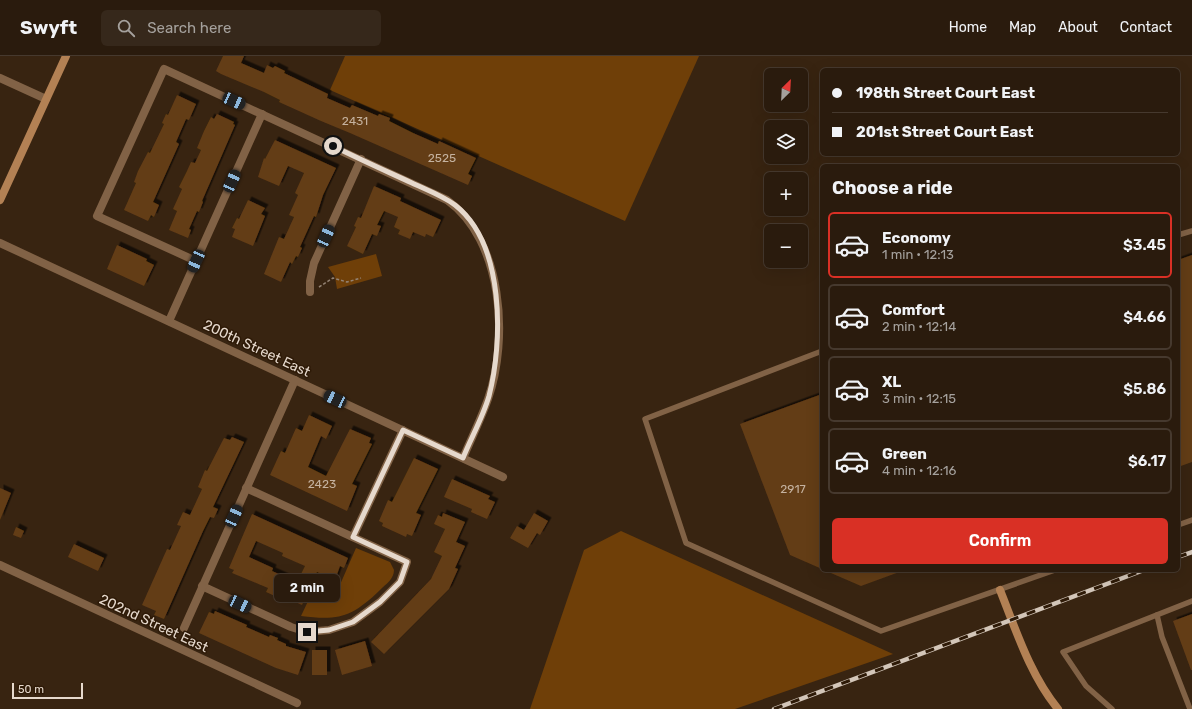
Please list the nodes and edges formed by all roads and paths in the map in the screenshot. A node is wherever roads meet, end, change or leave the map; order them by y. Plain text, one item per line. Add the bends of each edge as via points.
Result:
1 (66, 56) edge
2 (0, 78) edge
3 (46, 99) junction
4 (262, 114) junction
5 (361, 160) junction
6 (0, 200) edge
7 (1192, 231) edge
8 (1180, 234) edge
9 (0, 243) edge
10 (196, 261) junction
11 (361, 278) dead end
12 (310, 292) joint
13 (169, 321) junction
14 (820, 352) edge
15 (295, 380) junction
16 (403, 430) junction
17 (463, 458) junction
18 (503, 477) dead end
19 (246, 488) junction
20 (1192, 520) edge
21 (1180, 524) edge
22 (353, 537) junction
23 (0, 565) edge
24 (1050, 572) edge
25 (202, 586) junction
26 (1000, 590) junction
27 (1192, 601) edge
28 (1157, 615) junction
29 (184, 628) dead end
30 (297, 703) dead end
31 (1058, 709) edge
32 (1112, 709) edge
33 (1190, 709) edge

1 - 3 street
2 - 3 street
3 - 6 street
4 - 5 street
4 - 10 street
4 - 10 street via 164,69 97,216
5 - 12 street via 314,262
5 - 17 street via 447,200 466,216 483,243 495,284 498,340 494,375 488,398
7 - 8 lane
9 - 13 street, 200th Street East
10 - 13 street
11 - 12 path via 347,282 333,278
13 - 15 street, 200th Street East
14 - 26 lane via 645,419 686,543 881,631
15 - 16 street, 200th Street East
15 - 19 street
16 - 17 street, 200th Street East
16 - 22 street
17 - 18 street, 200th Street East
19 - 22 street
19 - 25 street
20 - 21 lane
22 - 25 street via 407,562 400,582 380,602 353,622 329,630 307,632 291,627
23 - 30 street, 202nd Street East
24 - 26 lane
25 - 29 street
26 - 31 street via 1024,650 1046,695
27 - 28 lane
28 - 32 lane via 1063,652 1086,686
28 - 33 lane via 1162,638

